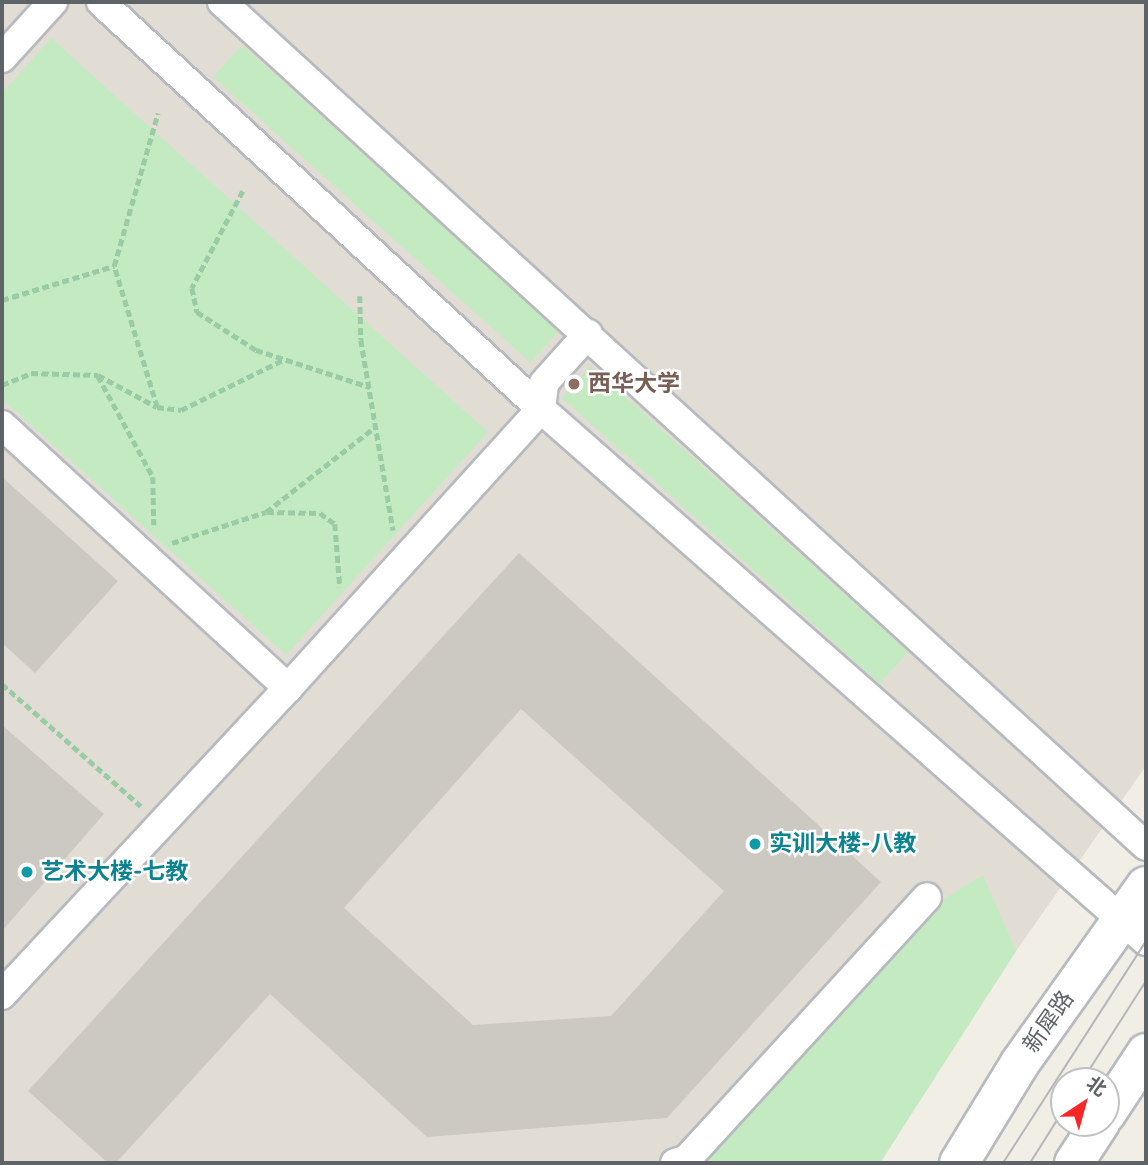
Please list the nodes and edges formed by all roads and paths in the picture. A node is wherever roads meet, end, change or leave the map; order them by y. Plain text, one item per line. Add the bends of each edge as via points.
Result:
1 (53, 2) edge
2 (101, 2) edge
3 (222, 2) edge
4 (2, 58) edge
5 (158, 113) dead end
6 (243, 191) dead end
7 (114, 265) junction
8 (360, 296) dead end
9 (2, 300) edge
10 (588, 334) junction
11 (283, 360) junction
12 (98, 375) junction
13 (2, 385) edge
14 (370, 387) junction
15 (157, 407) junction
16 (541, 409) junction
17 (2, 425) edge
18 (374, 428) junction
19 (266, 512) junction
20 (151, 554) junction
21 (406, 559) junction
22 (356, 613) junction
23 (2, 684) edge
24 (288, 688) junction
25 (163, 825) junction
26 (1146, 846) edge
27 (1146, 886) edge
28 (927, 897) dead end
29 (1133, 930) edge
30 (2, 995) edge
31 (1146, 1053) edge
32 (1120, 1093) edge
33 (1091, 1137) edge
34 (675, 1163) edge
35 (959, 1163) edge
36 (1074, 1163) edge

1 - 4 street
2 - 16 street
3 - 10 street
5 - 7 path
6 - 11 path via 192,288 197,312 219,331
7 - 9 path
7 - 15 path
8 - 14 path
10 - 16 street via 544,383
10 - 26 street
11 - 14 path
11 - 15 path via 181,410
12 - 13 path via 31,373
12 - 15 path
12 - 20 path via 153,477
14 - 18 path
16 - 21 street
16 - 29 street
17 - 20 street
18 - 19 path
18 - 21 path via 382,488
19 - 20 path
19 - 22 path via 320,513 335,524 340,585
20 - 24 street
21 - 22 street
22 - 24 street
23 - 25 path
24 - 25 street
25 - 30 street
27 - 29 main road, 新犀路
28 - 34 street via 687,1159
29 - 35 main road, 新犀路
31 - 32 main road
33 - 36 main road

